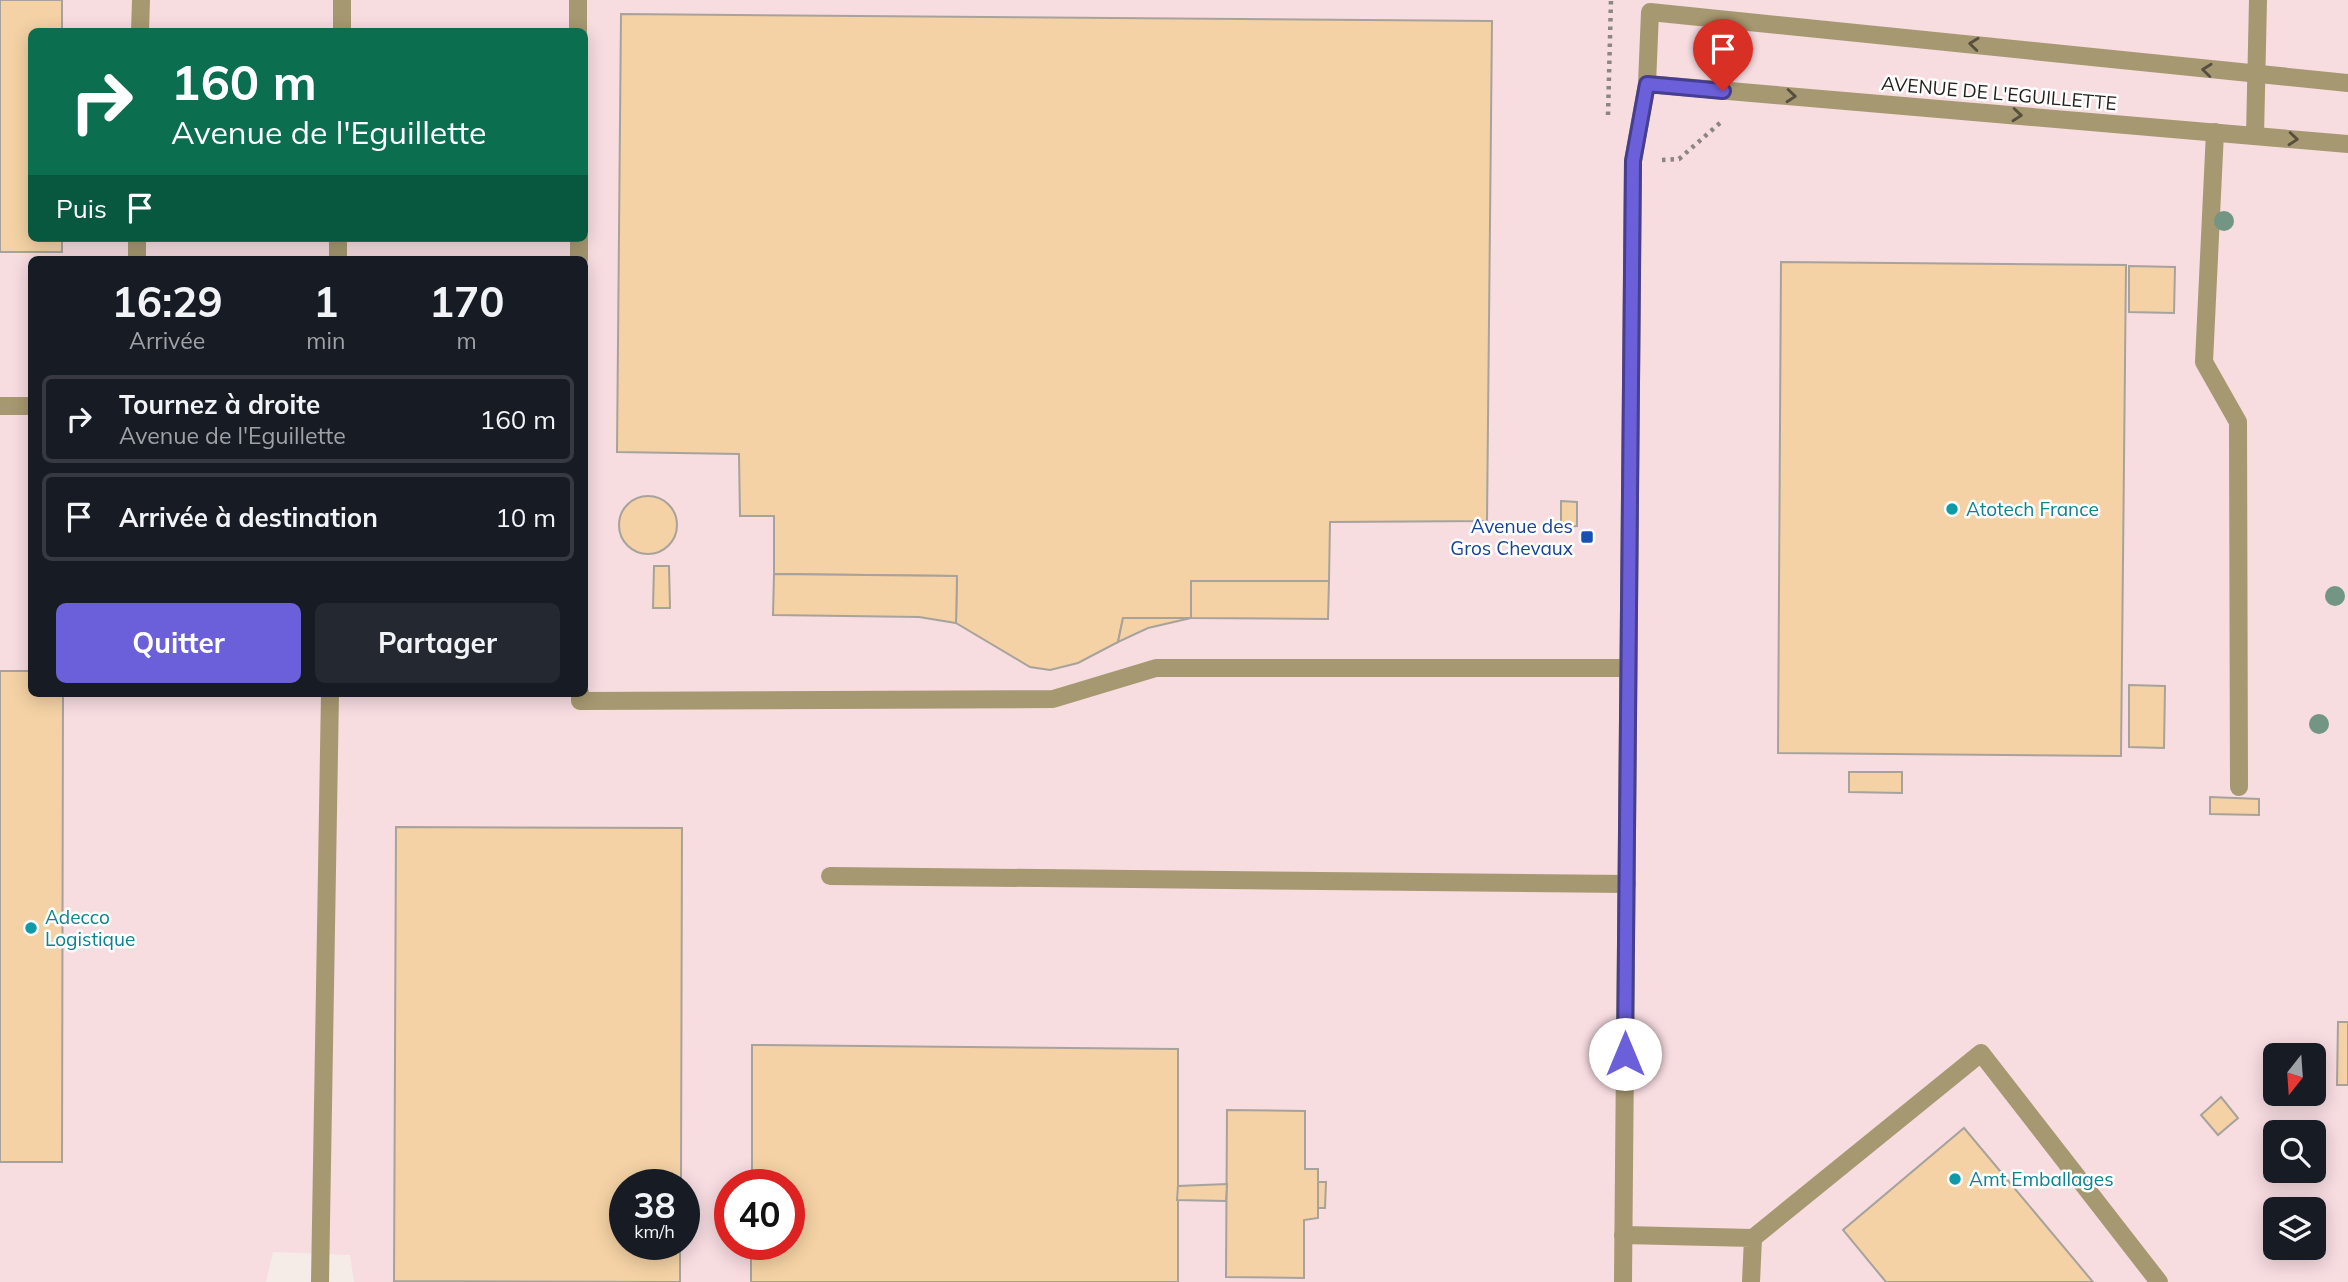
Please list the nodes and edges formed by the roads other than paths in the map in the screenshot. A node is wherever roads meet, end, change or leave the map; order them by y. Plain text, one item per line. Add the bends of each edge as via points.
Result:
1 (141, 0) edge
2 (342, 0) edge
3 (578, 0) edge
4 (2258, 0) edge
5 (1649, 6) edge
6 (140, 28) edge
7 (342, 28) edge
8 (578, 28) edge
9 (2255, 75) junction
10 (2348, 83) edge
11 (1647, 84) junction
12 (2215, 132) junction
13 (2255, 136) junction
14 (2348, 144) edge
15 (28, 406) edge
16 (0, 407) edge
17 (1628, 668) junction
18 (330, 697) edge
19 (580, 697) edge
20 (2239, 787) dead end
21 (830, 876) dead end
22 (1627, 884) junction
23 (1623, 1235) junction
24 (1753, 1238) junction
25 (320, 1282) edge
26 (1623, 1282) edge
27 (1751, 1282) edge
28 (2159, 1282) edge

1 - 6 street
2 - 7 street
3 - 8 street
4 - 9 street
9 -> 5 street
5 - 11 street
9 - 10 street
9 - 13 street
11 -> 12 street, AVENUE DE L'EGUILLETTE
11 - 17 street via 1635,144
12 - 13 street, AVENUE DE L'EGUILLETTE
12 - 20 street via 2204,362 2238,422
13 -> 14 street, AVENUE DE L'EGUILLETTE
15 - 16 street
17 - 19 street via 1156,668 1053,699 580,701
17 - 22 street
18 - 25 street
21 - 22 street
22 - 23 street
23 - 24 street
23 - 26 street
24 - 27 street
24 - 28 street via 1981,1053

